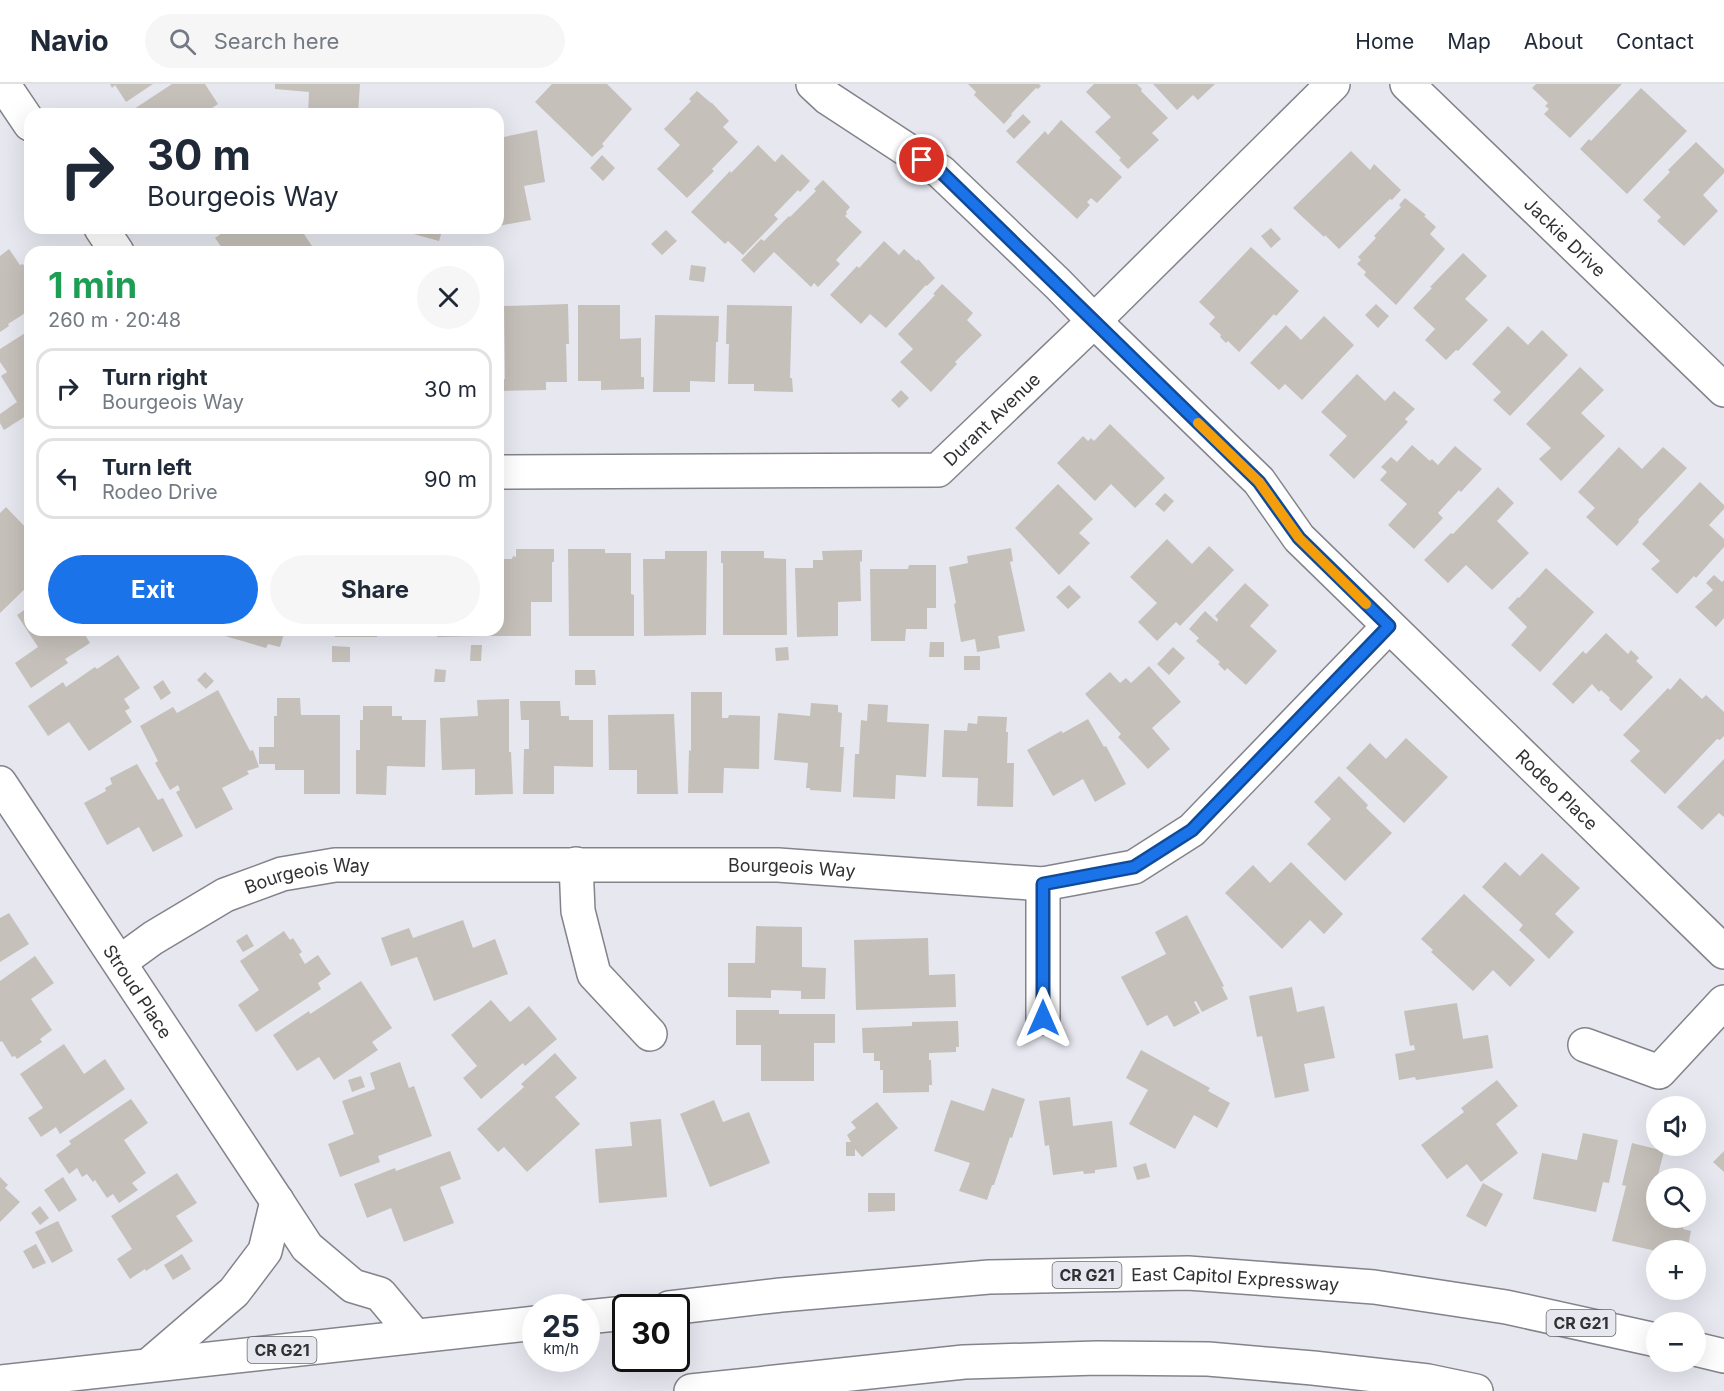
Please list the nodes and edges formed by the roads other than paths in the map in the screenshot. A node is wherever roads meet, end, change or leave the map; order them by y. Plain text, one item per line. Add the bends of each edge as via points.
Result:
1 (3, 84) edge
2 (813, 84) edge
3 (1333, 84) edge
4 (1407, 84) edge
5 (24, 115) edge
6 (1094, 321) junction
7 (1724, 390) edge
8 (504, 472) edge
9 (1389, 626) junction
10 (0, 783) edge
11 (576, 864) junction
12 (1043, 884) junction
13 (1724, 952) edge
14 (120, 962) junction
15 (1724, 1002) edge
16 (1043, 1018) dead end
17 (650, 1034) dead end
18 (1585, 1045) dead end
19 (277, 1201) junction
20 (690, 1306) edge
21 (522, 1325) edge
22 (415, 1336) junction
23 (1646, 1338) edge
24 (1706, 1352) edge
25 (1724, 1356) edge
26 (149, 1365) junction
27 (0, 1382) edge
28 (1432, 1386) edge
29 (691, 1391) edge
30 (1476, 1391) edge

1 - 5 main road
2 - 6 main road, Rodeo Place via 828,98 941,172
3 - 6 main road, Durant Avenue
4 - 7 main road, Jackie Drive
6 - 8 main road, Durant Avenue via 938,470
6 - 9 main road, Rodeo Place via 1259,482 1299,538
9 - 12 main road, Bourgeois Way via 1192,830 1134,867
9 - 13 main road, Rodeo Place
10 - 14 main road, Stroud Place
11 - 12 main road, Bourgeois Way via 778,865
11 - 14 main road, Bourgeois Way via 335,865 282,874 225,895
11 - 17 main road via 578,911 594,974
12 - 16 main road
14 - 19 main road, Stroud Place
15 - 18 main road via 1659,1072
19 - 22 main road, Stroud Place via 307,1247 353,1286 380,1294
19 - 26 main road via 265,1251 234,1292
20 - 23 main road, East Capitol Expressway / CR G21 via 990,1277 1188,1273 1374,1287 1506,1307
21 - 22 main road, CR G21
22 - 26 main road, CR G21
24 - 25 main road
26 - 27 main road, CR G21
28 - 29 main road via 1313,1368 1208,1359 1097,1358 964,1362
28 - 30 main road

